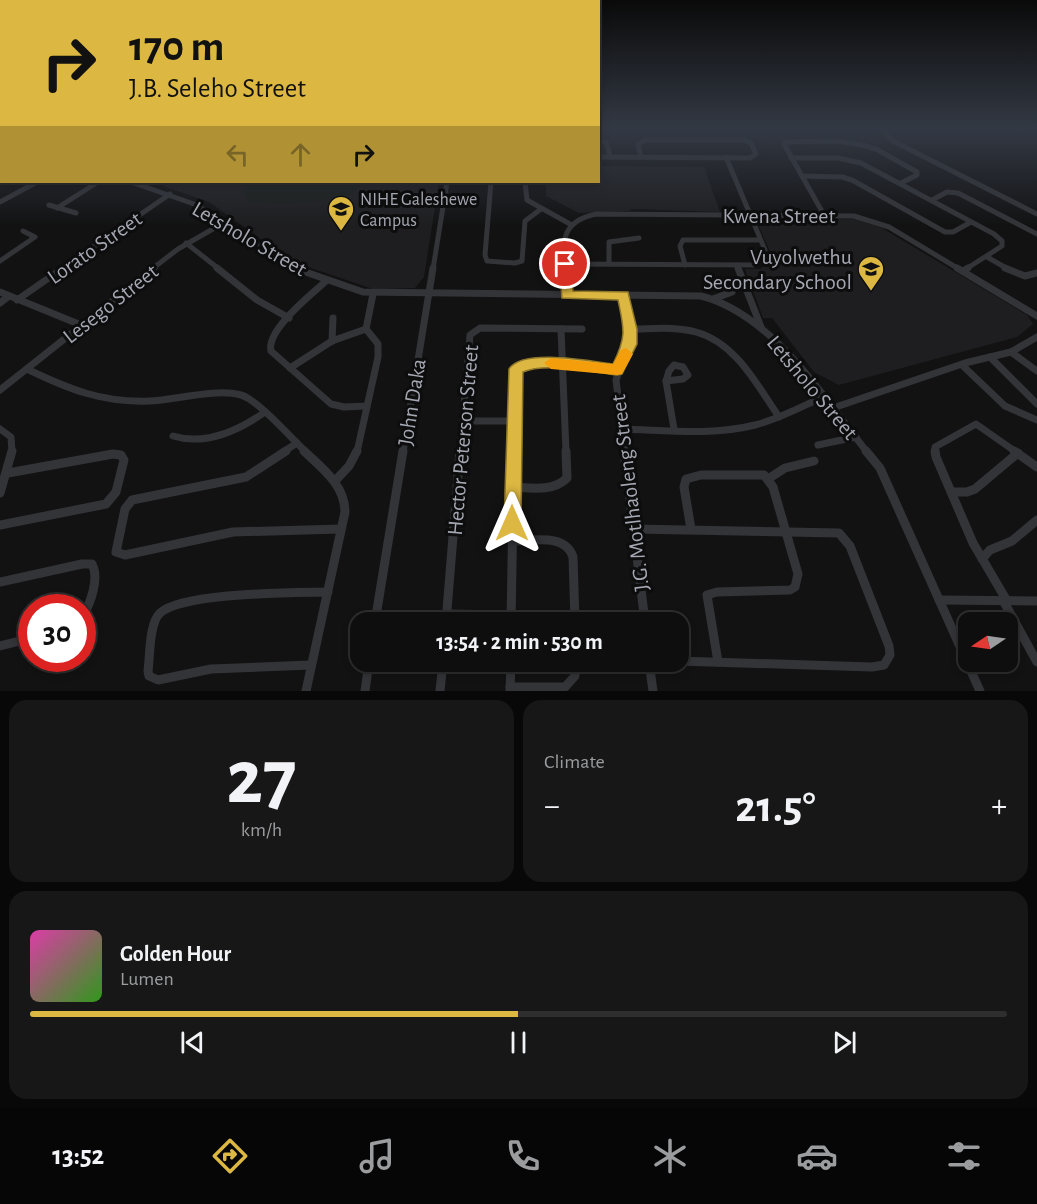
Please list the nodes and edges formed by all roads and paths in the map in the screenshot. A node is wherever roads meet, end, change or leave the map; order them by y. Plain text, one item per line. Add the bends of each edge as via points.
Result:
1 (728, 161) edge
2 (793, 161) edge
3 (852, 161) edge
4 (897, 161) edge
5 (933, 161) edge
6 (802, 176) junction
7 (34, 183) edge
8 (96, 183) edge
9 (134, 183) edge
10 (447, 183) edge
11 (491, 183) edge
12 (525, 183) edge
13 (901, 183) junction
14 (170, 194) junction
15 (932, 200) junction
16 (0, 202) edge
17 (49, 205) dead end
18 (57, 208) junction
19 (541, 209) junction
20 (76, 213) dead end
21 (1037, 213) edge
22 (750, 215) junction
23 (824, 215) junction
24 (225, 222) junction
25 (971, 222) junction
26 (570, 224) junction
27 (23, 231) dead end
28 (1037, 234) edge
29 (639, 238) dead end
30 (760, 240) junction
31 (186, 243) junction
32 (987, 257) junction
33 (0, 261) edge
34 (565, 264) junction
35 (609, 264) junction
36 (685, 265) junction
37 (737, 265) junction
38 (963, 271) junction
39 (1037, 273) edge
40 (741, 276) junction
41 (326, 280) junction
42 (0, 292) edge
43 (373, 294) junction
44 (428, 294) junction
45 (567, 295) junction
46 (624, 295) junction
47 (9, 296) junction
48 (712, 299) junction
49 (17, 300) junction
50 (0, 303) edge
51 (1037, 316) edge
52 (289, 318) junction
53 (333, 318) dead end
54 (81, 325) junction
55 (761, 327) junction
56 (366, 329) junction
57 (561, 329) junction
58 (582, 329) dead end
59 (630, 329) junction
60 (1037, 337) edge
61 (332, 341) junction
62 (1011, 352) junction
63 (990, 357) junction
64 (562, 364) junction
65 (962, 364) junction
66 (290, 368) junction
67 (27, 369) junction
68 (617, 370) junction
69 (1037, 371) edge
70 (666, 381) dead end
71 (0, 390) edge
72 (824, 397) junction
73 (1037, 404) edge
74 (368, 406) junction
75 (832, 408) junction
76 (265, 412) junction
77 (779, 417) junction
78 (1037, 420) edge
79 (463, 421) junction
80 (514, 421) junction
81 (0, 429) edge
82 (621, 429) junction
83 (674, 429) junction
84 (173, 436) dead end
85 (856, 437) junction
86 (297, 443) junction
87 (818, 445) dead end
88 (1018, 453) junction
89 (814, 461) dead end
90 (1037, 467) edge
91 (8, 473) junction
92 (768, 479) junction
93 (335, 481) junction
94 (513, 488) junction
95 (952, 492) junction
96 (0, 493) edge
97 (1037, 520) edge
98 (0, 525) edge
99 (634, 528) junction
100 (341, 529) junction
101 (691, 529) junction
102 (787, 531) junction
103 (512, 541) junction
104 (982, 560) junction
105 (0, 582) edge
106 (328, 592) junction
107 (91, 594) edge
108 (939, 600) junction
109 (1037, 601) edge
110 (1005, 602) junction
111 (377, 612) edge
112 (447, 612) edge
113 (511, 612) edge
114 (574, 612) edge
115 (644, 612) edge
116 (18, 642) edge
117 (0, 646) edge
118 (689, 661) edge
119 (718, 662) junction
120 (1037, 662) edge
121 (311, 665) junction
122 (367, 672) edge
123 (442, 672) edge
124 (511, 672) edge
125 (575, 672) edge
126 (650, 672) edge
127 (510, 689) edge
128 (306, 691) edge
129 (364, 691) edge
130 (440, 691) edge
131 (653, 691) edge
132 (980, 691) edge

1 - 22 street
2 - 6 street
3 - 13 street
4 - 13 street via 917,172
5 - 21 street
6 - 23 street
6 - 25 street via 852,180 945,232
7 - 16 street
8 - 18 street
9 - 14 street, Letsholo Street
10 - 44 street, John Daka
11 - 19 street via 485,255 489,262 522,261 525,221
12 - 19 street via 527,200
13 - 15 street
14 - 24 street, Letsholo Street
14 - 49 street, Lorato Street
15 - 25 street
15 - 28 street via 947,192 958,193
17 - 18 street
18 - 20 street
19 - 26 street
22 - 23 street, Kwena Street
22 - 26 street, Kwena Street via 589,215
22 - 30 street
23 - 38 street, Kwena Street via 876,221
24 - 31 street, Lesego Street
24 - 41 street, Letsholo Street via 278,260
25 - 32 street via 1002,241 1002,246
26 - 34 street via 564,234
27 - 33 street via 35,237
29 - 35 street via 609,242
30 - 36 street via 683,240 680,246
30 - 37 street via 765,258 754,265
31 - 52 street via 257,300
31 - 54 street, Lesego Street
32 - 38 street
32 - 39 street via 1022,276
34 - 35 street
34 - 45 street
35 - 36 street
36 - 37 street
37 - 40 street
38 - 51 street, Kwena Street
40 - 48 street via 732,292
40 - 55 street
41 - 43 street, Letsholo Street
41 - 52 street
42 - 47 street
43 - 44 street, Letsholo Street
43 - 56 street
44 - 45 street, Letsholo Street
44 - 111 street, John Daka
45 - 46 street, Letsholo Street
46 - 48 street, Letsholo Street
46 - 59 street, J.G. Motlhaoleng Street
47 - 49 street
47 - 50 street
48 - 55 street, Letsholo Street
49 - 54 street
52 - 66 street via 270,344 271,351
53 - 61 street
54 - 67 street, Lesego Street
55 - 72 street, Letsholo Street via 777,340
56 - 61 street
56 - 74 street via 379,348
57 - 58 street, Hector Peterson Street
57 - 64 street
57 - 79 street, Hector Peterson Street via 480,328 472,332
59 - 68 street, J.G. Motlhaoleng Street via 630,344
59 - 77 street via 702,333 740,362
60 - 62 street
61 - 66 street
62 - 63 street
62 - 69 street
63 - 65 street
63 - 73 street
64 - 68 street
64 - 80 street via 529,363 516,369
64 - 94 street via 567,478 553,487
65 - 75 street
65 - 78 street via 1005,406
66 - 74 street via 335,406
67 - 71 street, Lesego Street
67 - 76 street via 93,397 148,401 232,393 250,399
68 - 82 street, J.G. Motlhaoleng Street
70 - 83 street
72 - 75 street, Letsholo Street
72 - 77 street
74 - 93 street via 357,452
75 - 85 street, Letsholo Street
76 - 84 street via 236,431 192,440
76 - 86 street
77 - 83 street via 735,429
79 - 80 street
79 - 112 street, Hector Peterson Street
80 - 94 street
81 - 91 street via 13,443
82 - 83 street
82 - 99 street, J.G. Motlhaoleng Street
85 - 87 street
85 - 108 street, Letsholo Street via 880,468
86 - 93 street
86 - 100 street via 246,477 132,500 125,509 116,552 131,554 233,532
88 - 90 street
88 - 95 street via 975,489
88 - 95 street via 976,424 938,444 936,457
89 - 92 street via 785,468
91 - 96 street
91 - 98 street via 114,454 124,460 116,492 106,504
92 - 101 street via 759,473 686,479
92 - 102 street
93 - 100 street via 345,503
94 - 103 street
95 - 104 street
97 - 104 street via 1012,541 990,550
99 - 101 street
99 - 115 street, J.G. Motlhaoleng Street
100 - 106 street
101 - 102 street
102 - 119 street via 798,574 795,587 782,592 707,595
102 - 119 street via 835,532 846,539 889,646 888,660 872,667
103 - 113 street
103 - 114 street via 560,541 570,548
104 - 110 street
105 - 107 street via 92,564 96,572
106 - 121 street
106 - 121 street via 239,596 166,610 156,619 148,671 149,676 158,680 211,669
108 - 110 street
108 - 132 street, Letsholo Street
109 - 110 street
110 - 120 street
116 - 117 street
118 - 119 street
121 - 128 street
122 - 129 street
123 - 130 street
124 - 127 street
125 - 127 street via 565,687
126 - 131 street

